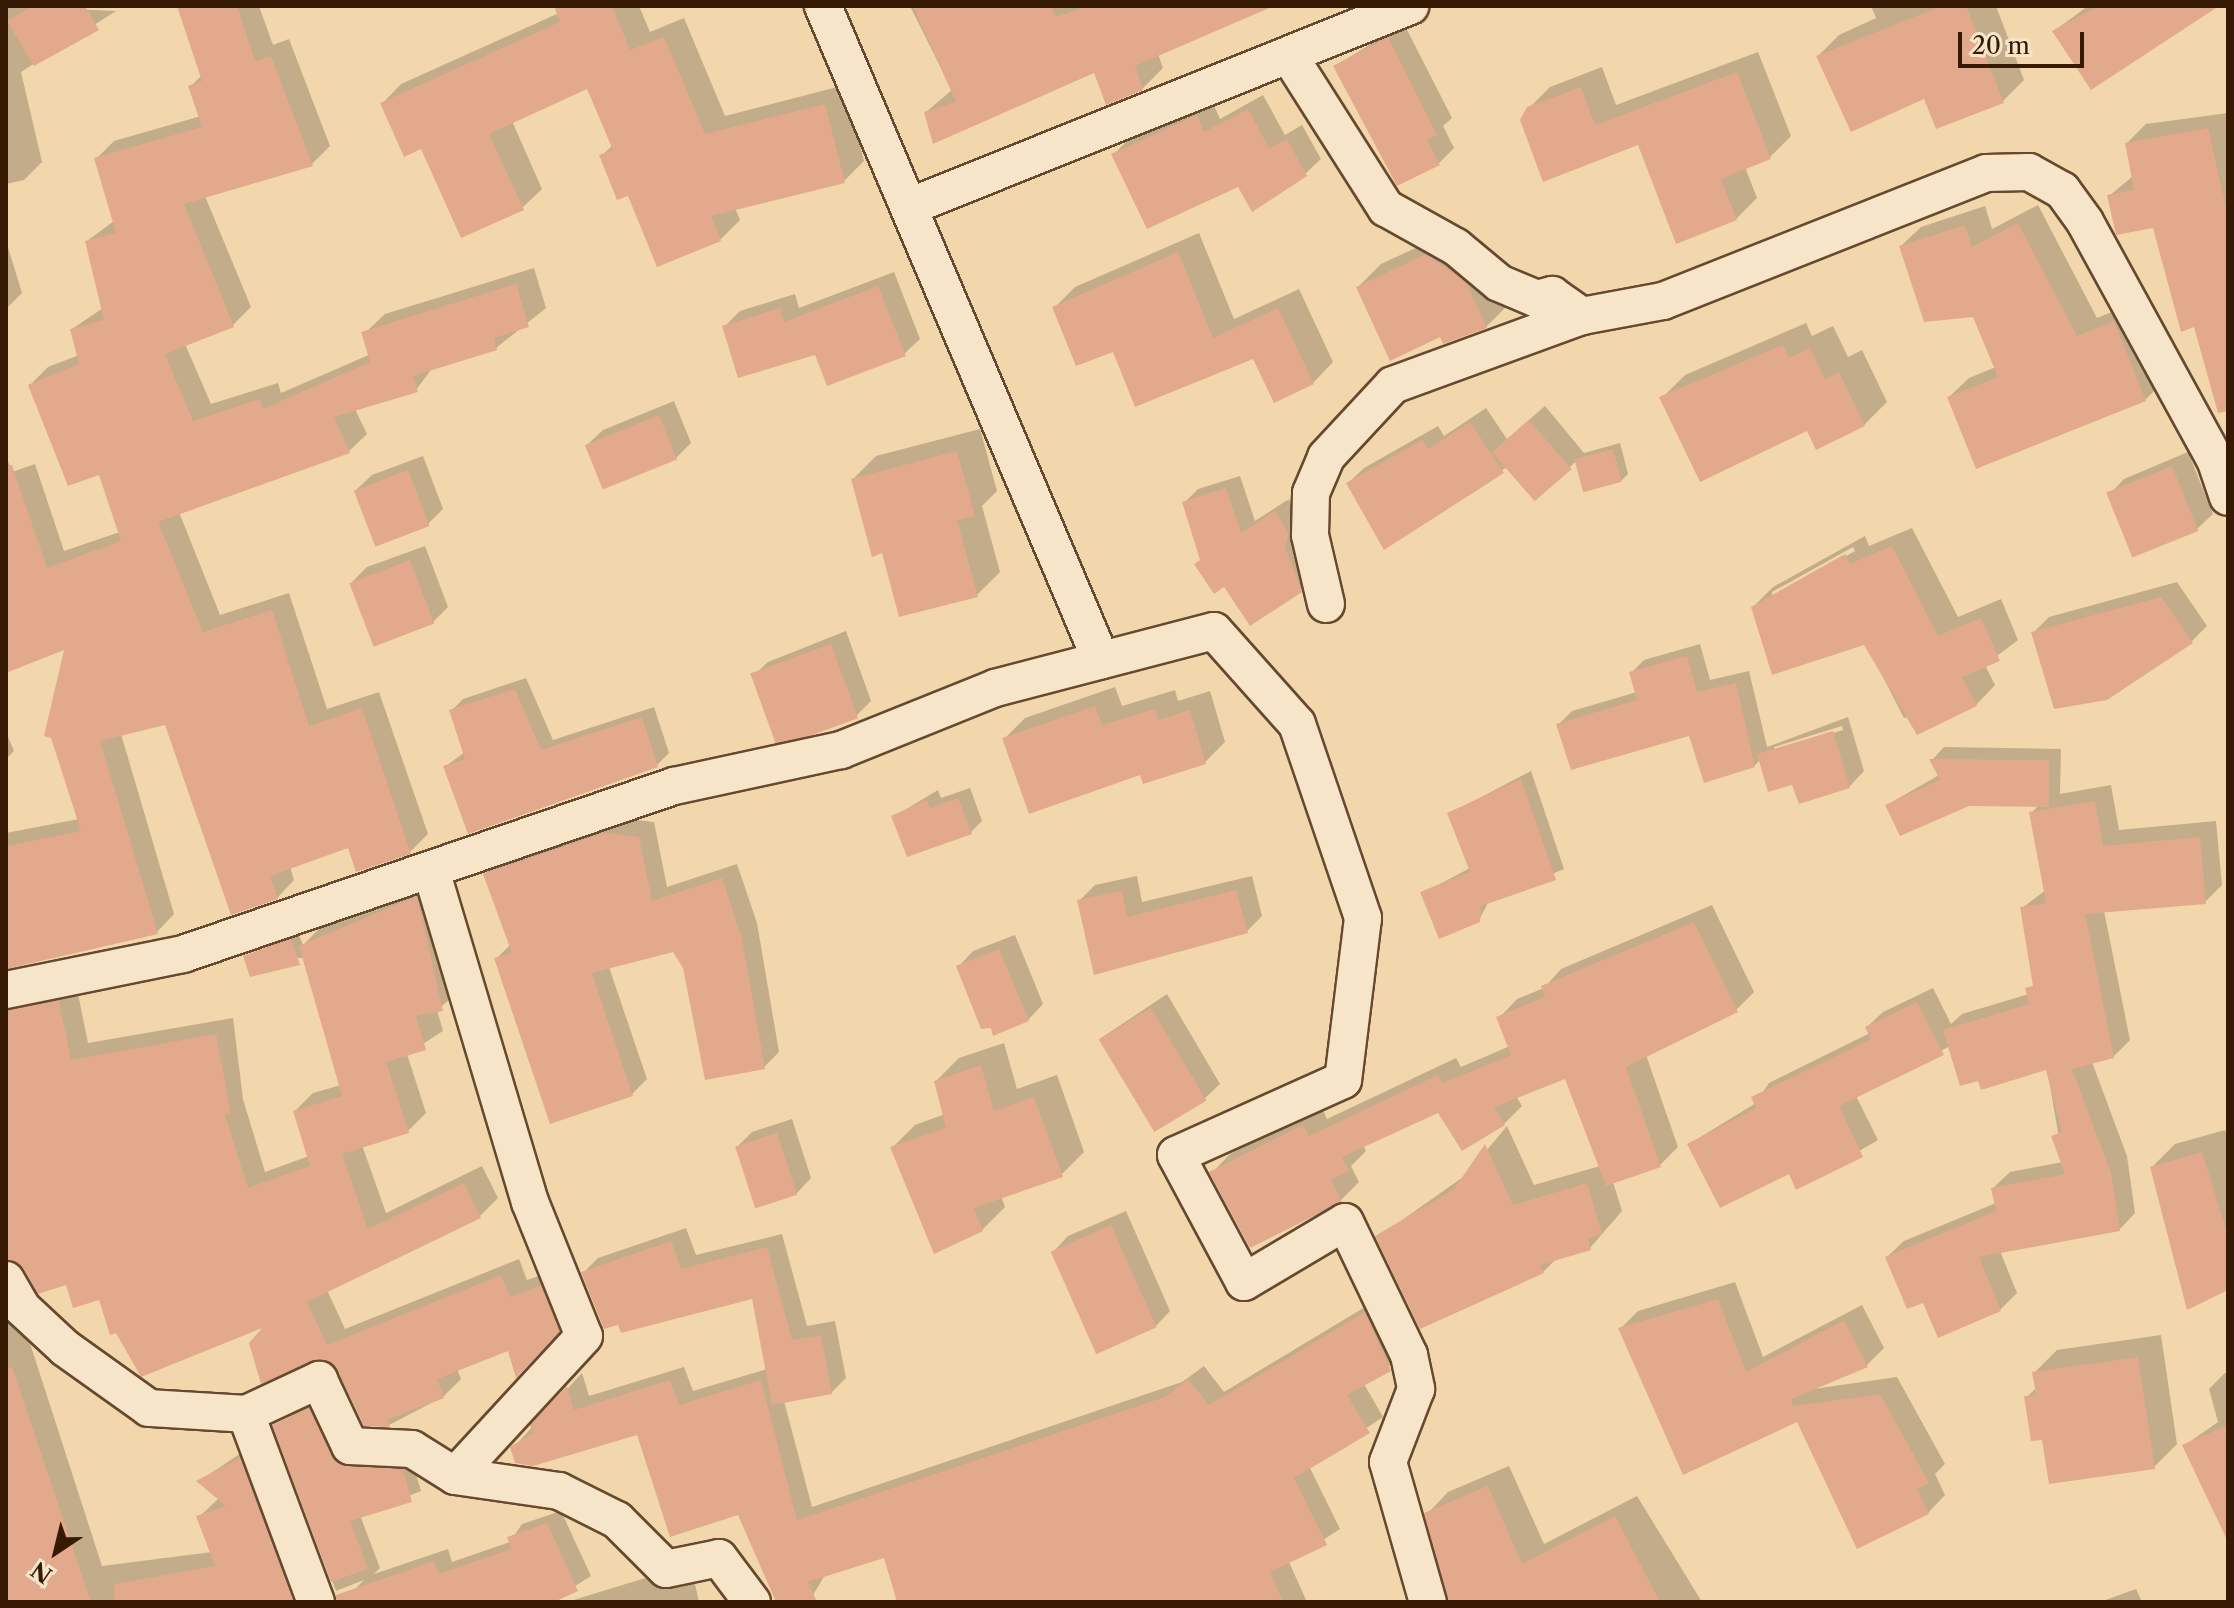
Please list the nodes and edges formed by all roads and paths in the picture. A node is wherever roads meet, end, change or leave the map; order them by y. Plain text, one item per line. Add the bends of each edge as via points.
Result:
1 (823, 6) edge
2 (1410, 6) edge
3 (1290, 57) junction
4 (911, 206) junction
5 (1582, 316) junction
6 (2228, 497) edge
7 (1326, 604) dead end
8 (1101, 660) junction
9 (431, 870) junction
10 (6, 990) edge
11 (6, 1280) edge
12 (246, 1414) junction
13 (455, 1476) junction
14 (316, 1602) edge
15 (752, 1602) edge
16 (1428, 1602) edge

1 - 4 street
2 - 3 street
3 - 4 street
3 - 5 street via 1386,208 1456,247 1499,283 1537,299 1552,295
4 - 8 street
5 - 6 street via 1663,301 1986,173 2029,172 2062,190 2085,222 2215,459
5 - 7 street via 1393,385 1326,457 1311,493 1310,535
8 - 9 street via 995,688 841,750 674,786
8 - 16 street via 1214,631 1302,739 1363,918 1343,1080 1176,1155 1244,1282 1345,1222 1409,1355 1416,1389 1388,1462
9 - 10 street via 183,954
9 - 13 street via 530,1202 584,1336
11 - 12 street via 22,1308 65,1348 149,1408
12 - 13 street via 319,1380 350,1446 412,1449
12 - 14 street
13 - 15 street via 559,1491 617,1520 666,1569 719,1558

